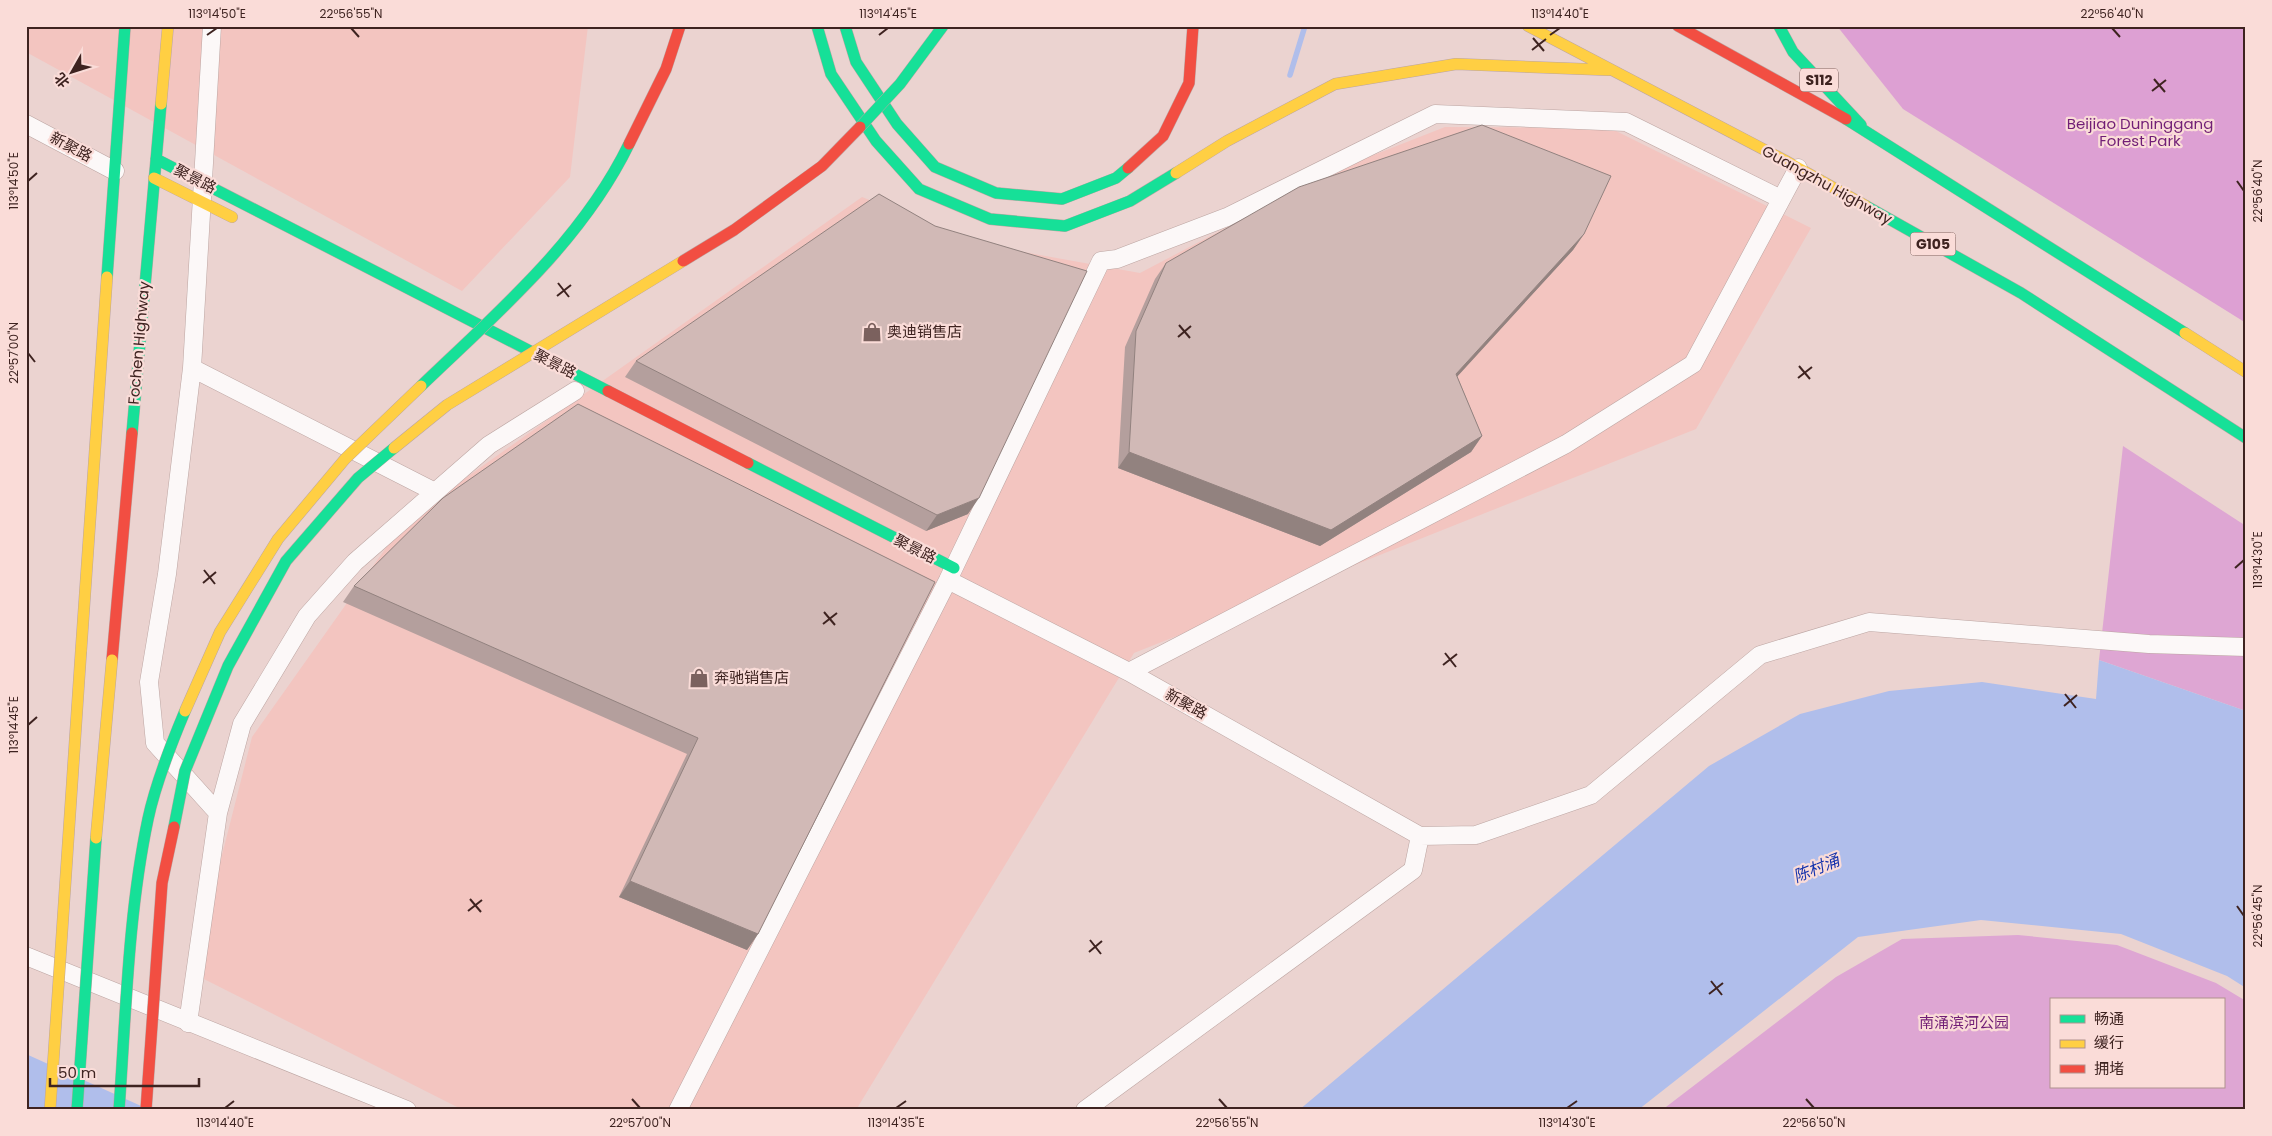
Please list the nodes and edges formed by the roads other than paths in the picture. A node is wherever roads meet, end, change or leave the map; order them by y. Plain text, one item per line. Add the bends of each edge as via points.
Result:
1 (125, 26) edge
2 (168, 26) edge
3 (212, 26) edge
4 (680, 26) edge
5 (817, 26) edge
6 (845, 26) edge
7 (943, 26) edge
8 (1193, 26) edge
9 (1528, 26) edge
10 (1678, 26) edge
11 (1779, 26) edge
12 (1609, 70) junction
13 (26, 124) edge
14 (1865, 130) junction
15 (156, 159) junction
16 (1798, 168) junction
17 (115, 171) junction
18 (154, 178) junction
19 (203, 183) junction
20 (1782, 199) junction
21 (202, 202) junction
22 (246, 225) dead end
23 (459, 332) dead end
24 (486, 346) dead end
25 (504, 355) dead end
26 (192, 368) junction
27 (530, 368) dead end
28 (2246, 372) edge
29 (575, 391) dead end
30 (2246, 438) edge
31 (435, 492) junction
32 (947, 575) junction
33 (2246, 647) edge
34 (1128, 672) junction
35 (218, 813) junction
36 (1420, 836) junction
37 (26, 956) edge
38 (188, 1022) junction
39 (50, 1110) edge
40 (77, 1110) edge
41 (119, 1110) edge
42 (146, 1110) edge
43 (407, 1110) edge
44 (678, 1110) edge
45 (1085, 1110) edge

1 - 17 main road
2 - 15 main road, Fochen Highway
3 - 19 street
4 - 41 main road, bridge via 666,69 620,163 575,230 520,291 344,459 278,539 220,632 175,734 148,818 133,910
5 - 12 main road via 831,74 876,141 919,189 990,219 1066,226 1130,202 1227,142 1335,84 1456,64
6 - 8 main road via 856,62 897,124 935,167 996,193 1062,199 1116,178 1163,136 1189,83
7 - 42 main road, bridge via 900,84 822,166 734,230 446,404 358,478 286,561 228,666 185,771 162,883
9 - 12 main road, Guangzhu Highway / G105
10 - 14 main road
11 - 14 main road, S112 via 1793,52
12 - 16 main road, Guangzhu Highway / G105
13 - 17 street, 新聚路
14 - 28 main road
15 - 18 main road, Fochen Highway
15 - 19 main road, 聚景路
16 - 20 street
16 - 30 main road, Guangzhu Highway / G105 via 2021,293
17 - 39 main road, bridge
18 - 21 main road, 聚景路
18 - 40 main road, Fochen Highway, bridge via 89,920
19 - 21 street
19 - 32 main road, 聚景路
20 - 32 street via 1626,122 1435,114 1227,217 1117,259 1101,261
20 - 34 street via 1693,364 1566,444
21 - 22 main road, 聚景路
21 - 26 street
23 - 24 main road
25 - 27 main road, 聚景路
26 - 31 street
26 - 35 street via 167,574 149,682 155,743
29 - 31 street via 488,445
31 - 35 street via 355,562 307,616 242,724
32 - 34 street, 新聚路
32 - 44 street
33 - 36 street via 2149,644 1869,622 1760,655 1590,795 1476,835
34 - 36 street, 新聚路
35 - 38 street
36 - 45 street via 1413,870
37 - 38 street
38 - 43 street

